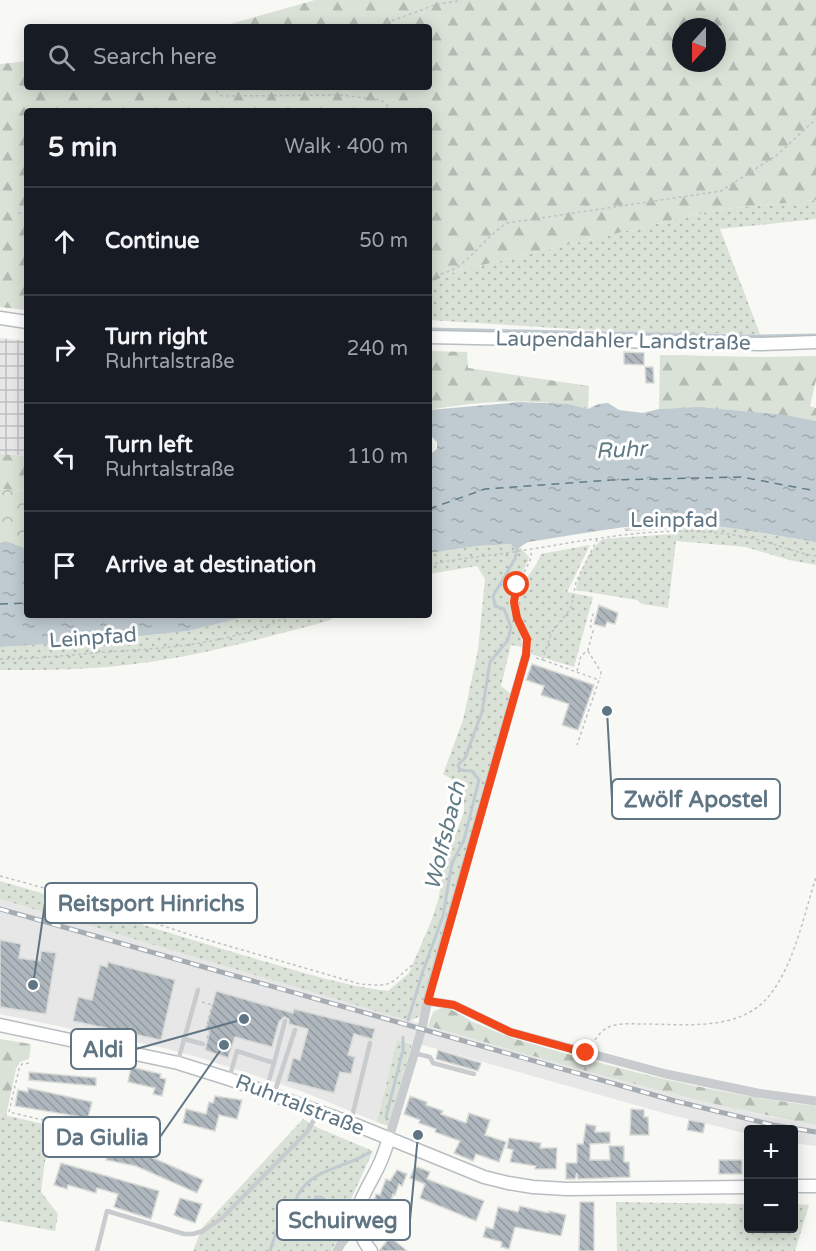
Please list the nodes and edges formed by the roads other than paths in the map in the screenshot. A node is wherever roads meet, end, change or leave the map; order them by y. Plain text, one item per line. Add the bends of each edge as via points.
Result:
1 (0, 318) edge
2 (24, 322) edge
3 (432, 337) edge
4 (816, 342) edge
5 (526, 655) road end
6 (198, 990) dead end
7 (428, 1001) junction
8 (285, 1021) dead end
9 (0, 1026) edge
10 (295, 1030) dead end
11 (184, 1039) junction
12 (370, 1043) dead end
13 (204, 1044) road end
14 (414, 1053) junction
15 (178, 1063) junction
16 (274, 1063) junction
17 (474, 1074) dead end
18 (229, 1079) junction
19 (270, 1093) junction
20 (816, 1101) edge
21 (319, 1111) junction
22 (351, 1123) junction
23 (389, 1138) junction
24 (798, 1186) edge
25 (816, 1186) edge
26 (744, 1187) edge
27 (359, 1227) junction
28 (97, 1251) edge
29 (337, 1251) edge
30 (371, 1251) edge

1 - 2 main road
3 - 4 main road, Laupendahler Landstraße
5 - 7 street, Ruhrtalstraße
6 - 11 lane
7 - 14 street, Ruhrtalstraße
7 - 20 street via 454,1005 510,1032 666,1074
8 - 16 lane
9 - 15 main road, Ruhrtalstraße
10 - 19 lane
11 - 13 lane
11 - 15 lane
12 - 22 lane
14 - 17 lane via 430,1058 434,1064
14 - 23 street, Ruhrtalstraße
15 - 18 main road, Ruhrtalstraße
16 - 18 lane via 237,1052
16 - 19 lane
18 - 19 main road, Ruhrtalstraße
19 - 21 main road, Ruhrtalstraße
21 - 22 main road, Ruhrtalstraße
21 - 28 lane via 307,1132 222,1218 203,1231 184,1234 107,1211
22 - 23 main road, Ruhrtalstraße
23 - 26 main road, Ruhrtalstraße via 484,1177 533,1187
23 - 27 main road via 358,1208
24 - 25 main road
27 - 29 street via 341,1241
27 - 30 main road

